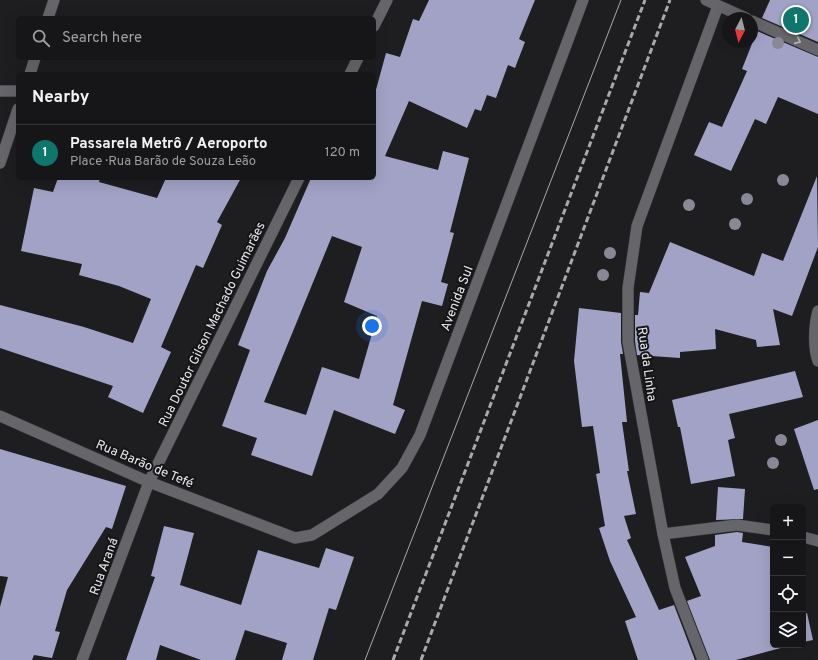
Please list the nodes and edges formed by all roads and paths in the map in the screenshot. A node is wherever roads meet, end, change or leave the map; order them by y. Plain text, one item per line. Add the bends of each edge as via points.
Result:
1 (54, 0) edge
2 (387, 0) edge
3 (583, 0) edge
4 (706, 0) edge
5 (718, 6) junction
6 (732, 12) edge
7 (49, 16) edge
8 (376, 22) edge
9 (758, 24) edge
10 (818, 50) edge
11 (34, 60) edge
12 (357, 60) edge
13 (31, 72) edge
14 (351, 72) edge
15 (0, 90) edge
16 (16, 91) edge
17 (16, 115) edge
18 (0, 163) edge
19 (298, 180) edge
20 (818, 311) edge
21 (818, 361) edge
22 (0, 416) edge
23 (149, 482) junction
24 (770, 530) edge
25 (280, 533) joint
26 (663, 534) junction
27 (806, 538) edge
28 (818, 542) edge
29 (82, 660) edge
30 (703, 660) edge

1 - 7 street
2 - 8 street
3 - 25 street, Avenida Sul via 420,435 402,468 378,494 312,535 295,538
4 - 5 street
5 - 6 street
5 - 26 street, Rua da Linha via 637,226 628,288 628,342
9 -> 10 street
11 - 13 street
12 - 14 street
15 - 16 street
17 - 18 street
19 - 23 street, Rua Doutor Gilson Machado Guimarães
20 - 21 street via 815,354
22 - 23 street, Rua Barão de Tefé
23 - 25 street, Rua Barão de Tefé
23 - 29 street, Rua Araná
24 - 26 street via 737,525
26 - 30 street, Rua da Linha via 675,588
27 - 28 street

